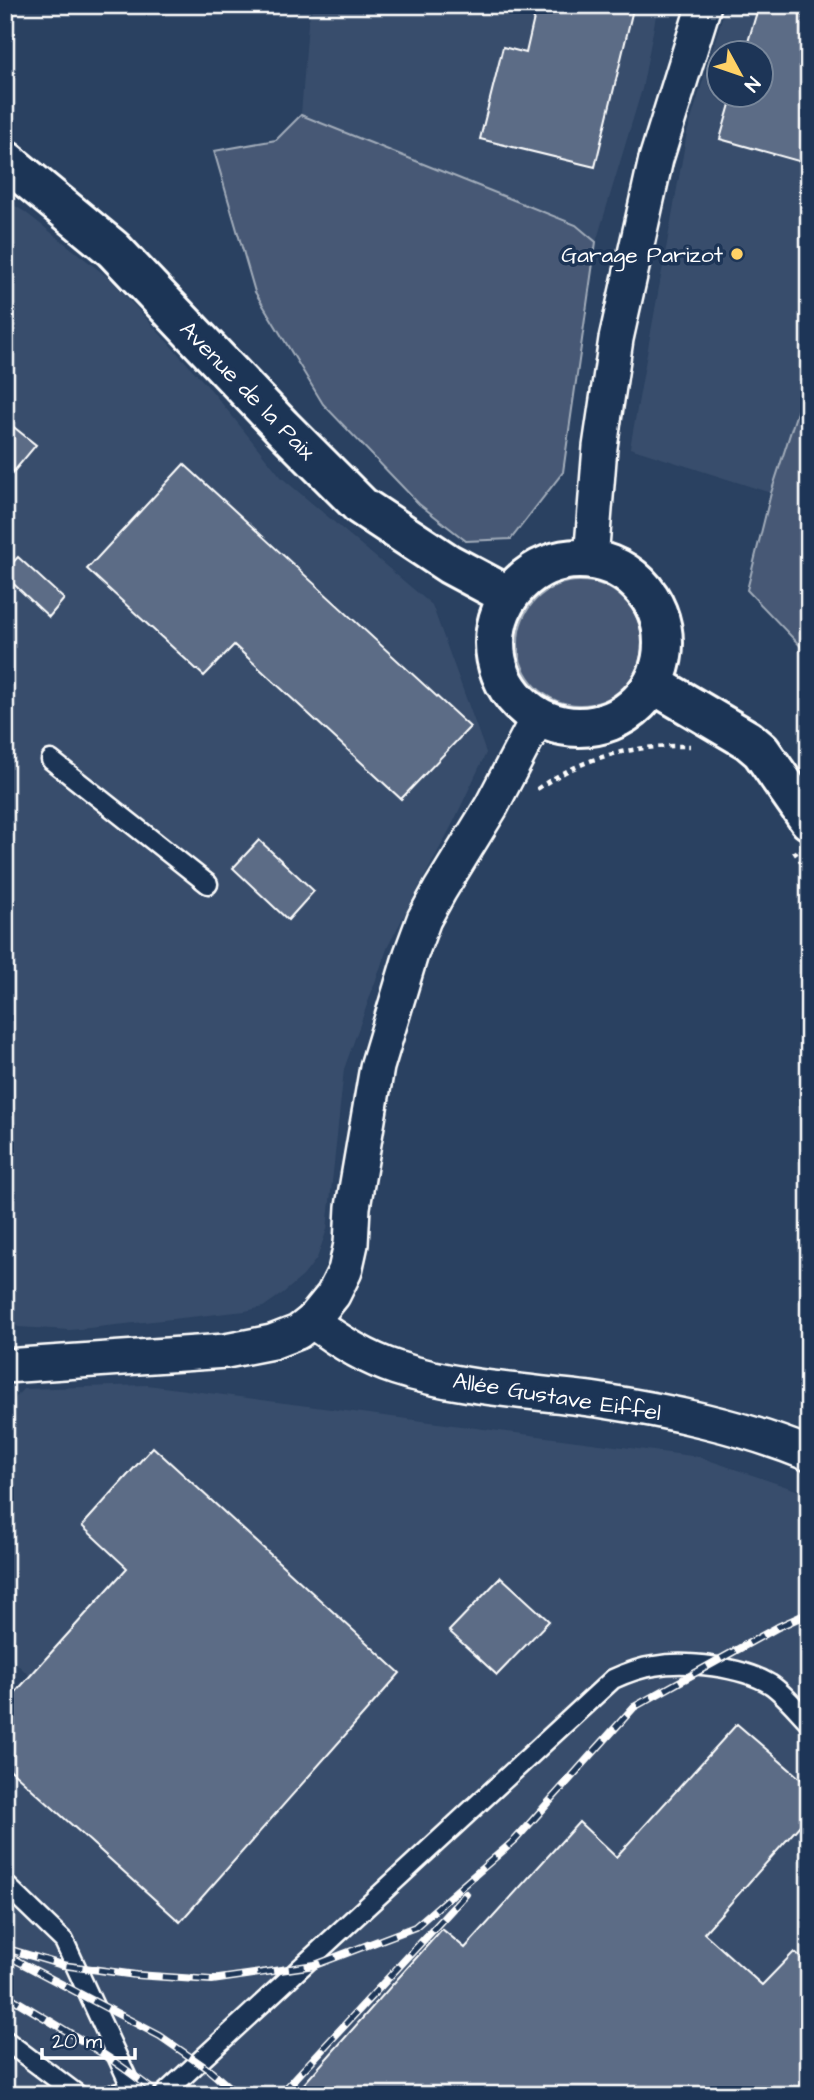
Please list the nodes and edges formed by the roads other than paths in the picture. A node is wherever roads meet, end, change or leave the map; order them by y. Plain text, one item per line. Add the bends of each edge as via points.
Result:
1 (704, 5) edge
2 (5, 160) edge
3 (591, 559) junction
4 (509, 596) junction
5 (653, 684) junction
6 (538, 717) junction
7 (51, 760) dead end
8 (799, 831) edge
9 (208, 884) dead end
10 (312, 1321) junction
11 (5, 1366) edge
12 (809, 1454) edge
13 (809, 1722) edge
14 (5, 1884) edge
15 (5, 2040) edge
16 (137, 2094) edge
17 (78, 2095) edge
18 (111, 2095) edge
19 (163, 2095) edge

1 - 3 street via 656,159 616,339 600,447
2 - 4 street, Avenue de la Paix via 113,249 361,506 449,564
3 - 4 street via 545,566
3 - 5 street via 617,568 639,584 655,606 663,632 662,659
4 - 6 street via 499,617 497,663 512,694
5 - 6 street via 640,702 602,725 580,728
5 - 8 street via 754,746 772,766
6 - 10 street via 491,807 429,909 411,954 377,1067 345,1271
7 - 9 lane
10 - 11 street via 272,1342 226,1351
10 - 12 street, Allée Gustave Eiffel via 358,1352 396,1368 449,1381 703,1420
13 - 19 lane via 772,1685 733,1670 657,1665 613,1679
14 - 16 lane via 64,1941
15 - 17 lane
16 - 18 lane

